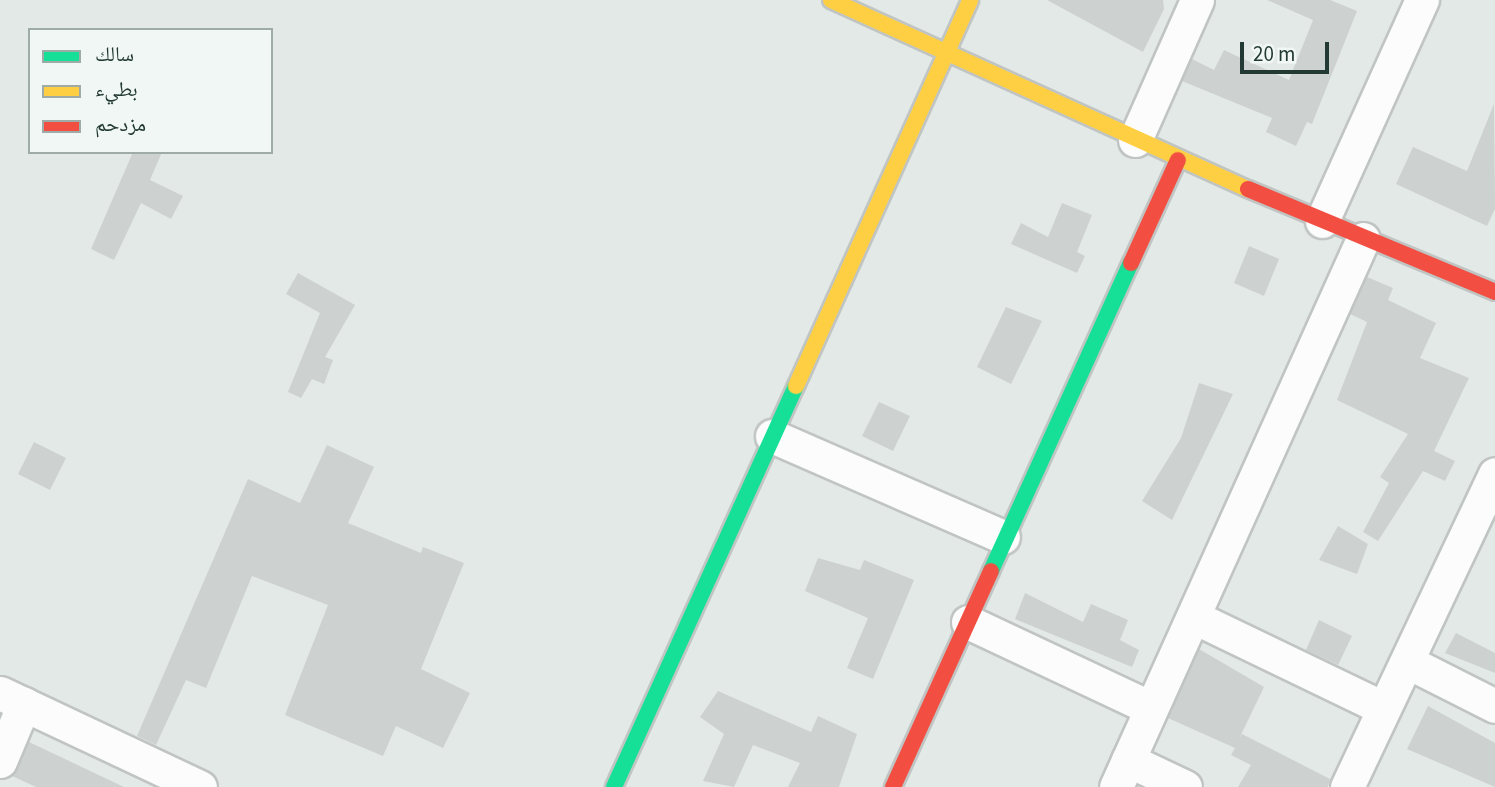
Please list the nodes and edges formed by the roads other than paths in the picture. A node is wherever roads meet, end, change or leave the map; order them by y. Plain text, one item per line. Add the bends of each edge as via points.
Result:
1 (831, 0) edge
2 (970, 0) edge
3 (1197, 0) edge
4 (1422, 0) edge
5 (947, 53) junction
6 (1135, 140) junction
7 (1178, 160) junction
8 (1322, 221) junction
9 (1363, 239) junction
10 (1495, 292) edge
11 (772, 436) junction
12 (1495, 474) edge
13 (1003, 537) junction
14 (1194, 617) junction
15 (968, 622) junction
16 (1408, 662) junction
17 (12, 698) edge
18 (1495, 706) edge
19 (1150, 708) junction
20 (1383, 708) junction
21 (0, 761) edge
22 (1122, 773) edge
23 (200, 787) edge
24 (614, 787) edge
25 (893, 787) edge
26 (1185, 787) edge
27 (1347, 787) edge

1 - 5 street
2 - 5 street
3 - 6 street
4 - 8 street
5 - 6 street
5 - 11 street
6 - 7 street
7 - 8 street
7 - 13 street
8 - 9 street
9 - 10 street
9 - 14 street
11 - 13 street
11 - 24 street
12 - 16 street
13 - 15 street
14 - 19 street
14 - 20 street
15 - 19 street
15 - 25 street
16 - 18 street
16 - 20 street
17 - 21 street
17 - 23 street
19 - 22 street
20 - 27 street
22 - 26 street

